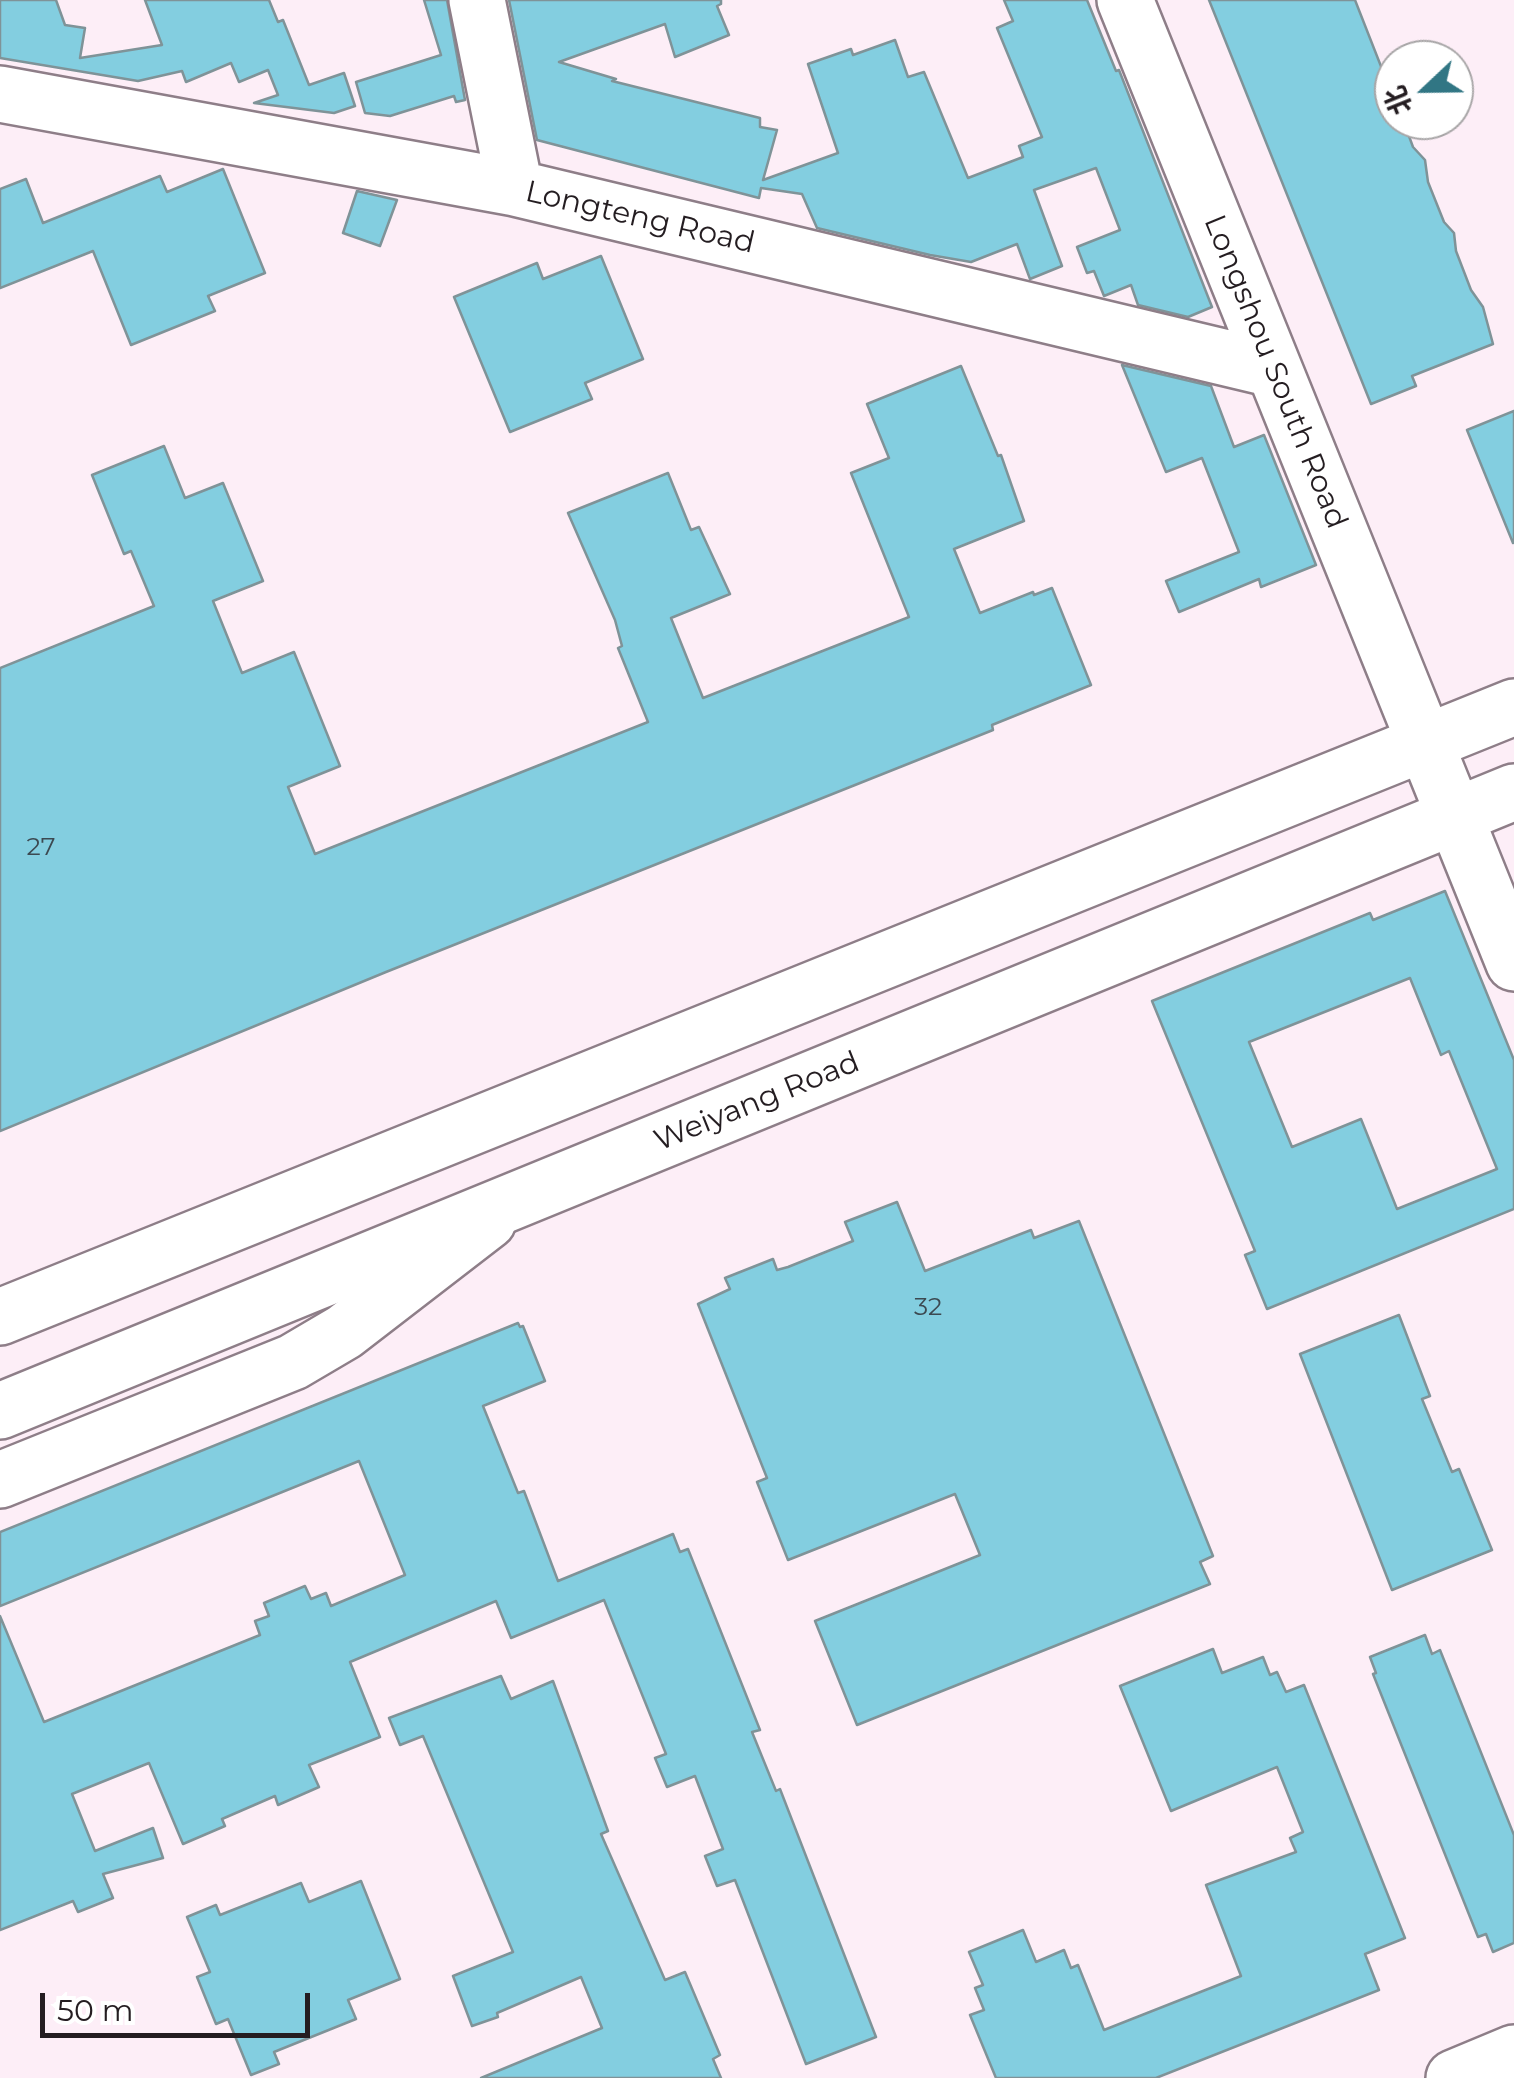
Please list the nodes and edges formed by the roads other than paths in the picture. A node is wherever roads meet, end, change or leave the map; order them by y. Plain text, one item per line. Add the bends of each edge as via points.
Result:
1 (477, 0) edge
2 (1125, 0) edge
3 (0, 94) edge
4 (515, 188) junction
5 (1274, 370) junction
6 (1514, 708) edge
7 (1426, 744) junction
8 (1514, 792) edge
9 (1454, 816) junction
10 (1514, 964) edge
11 (533, 1194) junction
12 (0, 1317) edge
13 (0, 1411) edge
14 (0, 1480) edge
15 (1514, 2053) edge
16 (1454, 2078) edge

1 - 4 main road
2 - 5 main road, Longshou South Road
3 - 4 main road, Longteng Road
4 - 5 main road, Longteng Road
5 - 7 main road, Longshou South Road
6 - 7 main road
7 - 9 main road, Longshou South Road
7 - 12 main road
8 - 9 main road, Weiyang Road
9 - 10 main road, Longshou South Road
9 - 11 main road, Weiyang Road
11 - 13 main road, Weiyang Road
11 - 14 main road via 293,1362
15 - 16 main road

